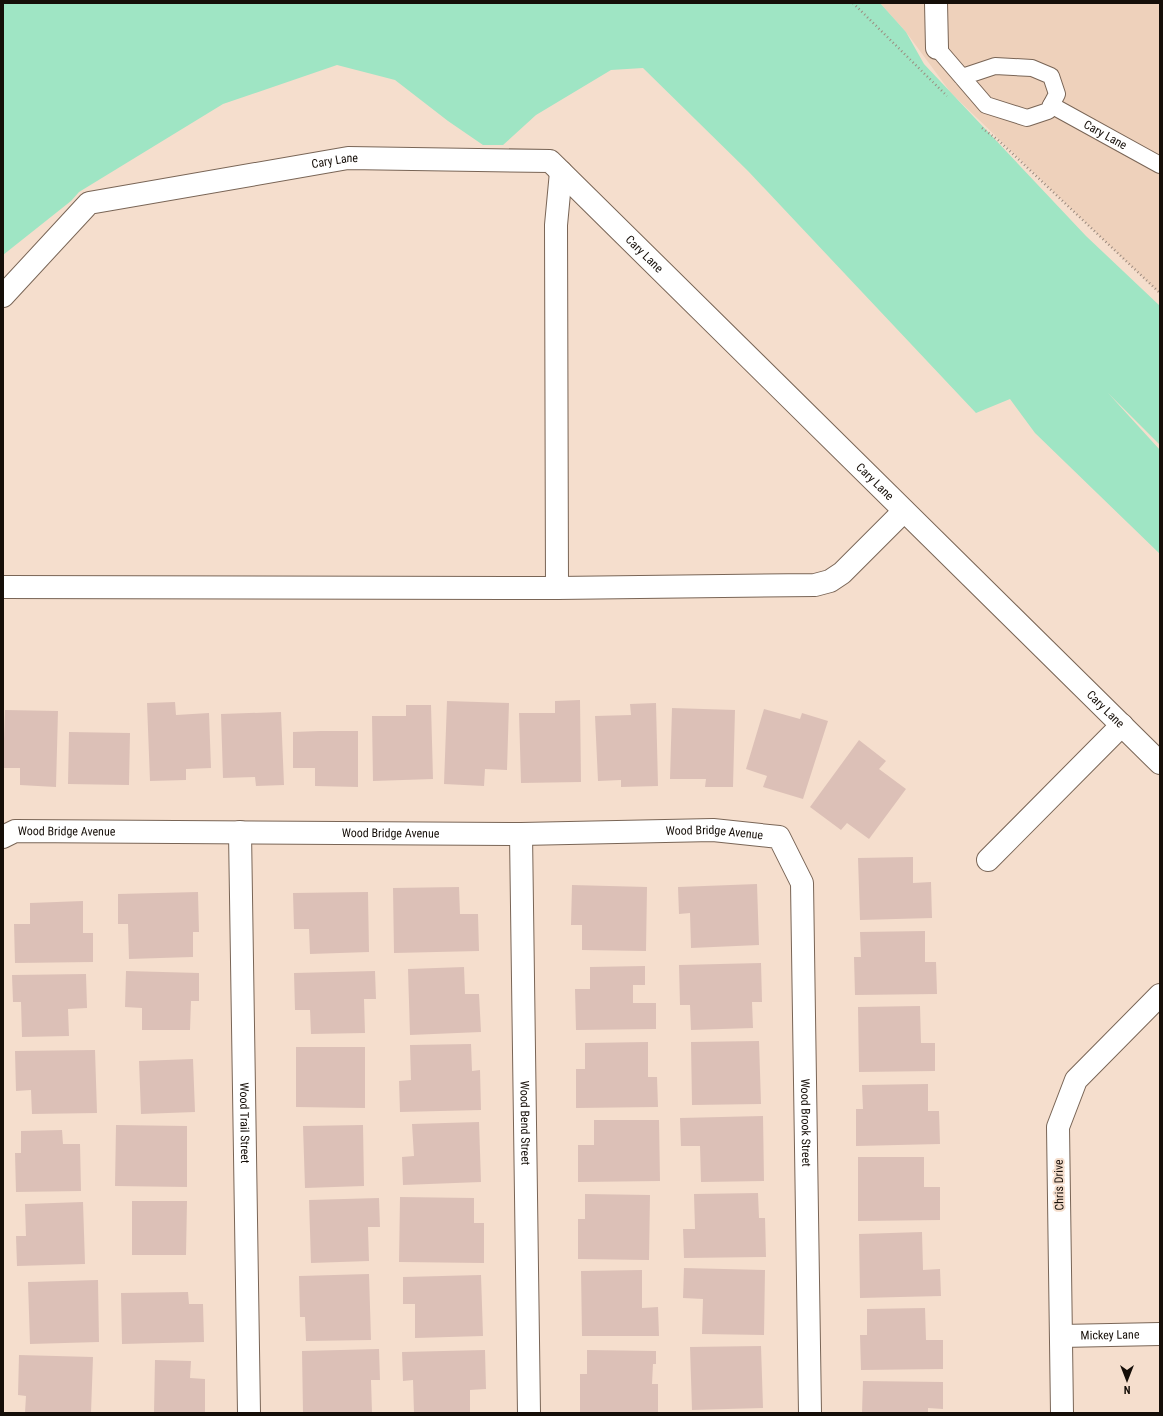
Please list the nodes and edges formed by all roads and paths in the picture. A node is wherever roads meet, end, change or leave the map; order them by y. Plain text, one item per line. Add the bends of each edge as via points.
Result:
1 (853, 3) edge
2 (936, 3) edge
3 (937, 48) joint
4 (962, 77) junction
5 (952, 102) dead end
6 (1051, 105) junction
7 (980, 127) dead end
8 (1160, 165) edge
9 (561, 172) junction
10 (1160, 293) edge
11 (3, 296) edge
12 (904, 511) junction
13 (3, 586) edge
14 (557, 588) junction
15 (1122, 725) junction
16 (1160, 763) edge
17 (240, 832) junction
18 (521, 834) junction
19 (3, 837) edge
20 (779, 837) joint
21 (988, 860) dead end
22 (1160, 995) edge
23 (1160, 1334) edge
24 (1061, 1336) junction
25 (249, 1413) edge
26 (529, 1413) edge
27 (810, 1413) edge
28 (1062, 1413) edge

1 - 5 path
2 - 3 street
3 - 4 lane
4 - 6 lane via 986,105 1027,118 1048,111
4 - 6 lane via 995,66 1032,68 1051,76 1057,94
6 - 8 lane, Cary Lane
7 - 10 path via 998,140
9 - 11 street, Cary Lane via 550,161 348,158 89,203
9 - 12 street, Cary Lane
9 - 14 street via 556,225
12 - 14 street via 842,573 830,581 815,585
12 - 15 street, Cary Lane
13 - 14 street
15 - 16 street, Cary Lane
15 - 21 street
17 - 18 street, Wood Bridge Avenue
17 - 19 street, Wood Bridge Avenue via 15,831
17 - 25 street, Wood Trail Street
18 - 20 street, Wood Bridge Avenue via 713,830
18 - 26 street, Wood Bend Street
20 - 27 street, Wood Brook Street via 802,883
22 - 24 street, Chris Drive via 1076,1080 1058,1127
23 - 24 street, Mickey Lane
24 - 28 street, Chris Drive

